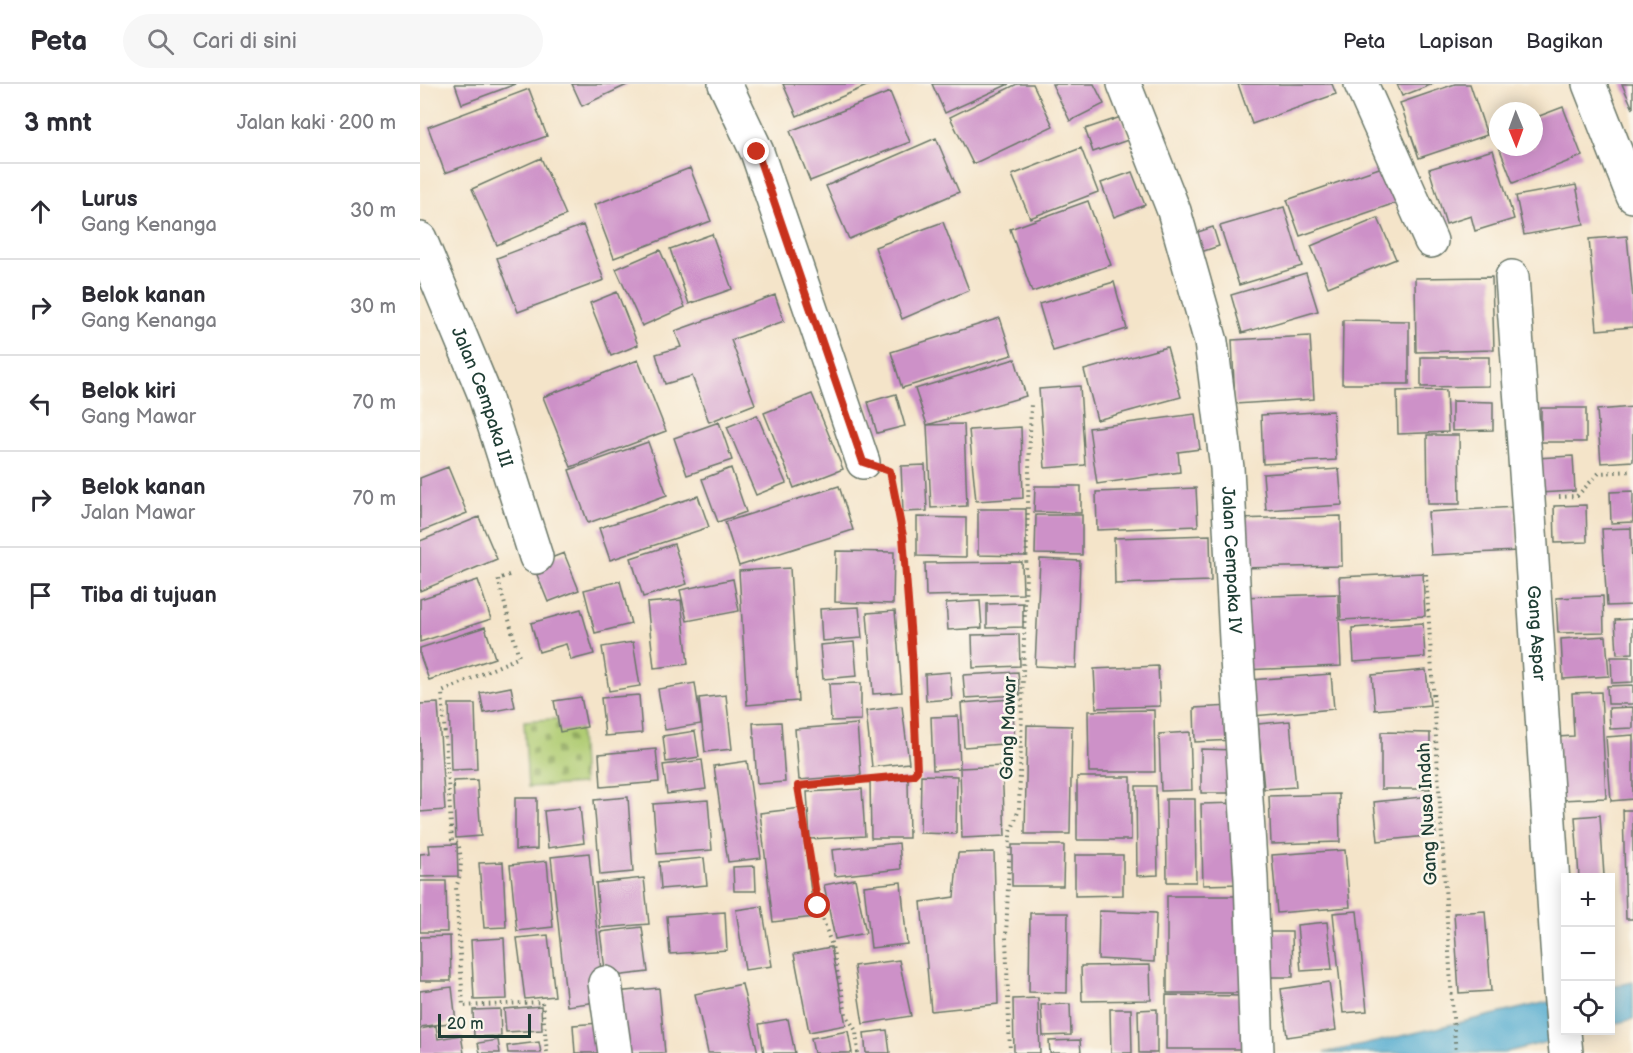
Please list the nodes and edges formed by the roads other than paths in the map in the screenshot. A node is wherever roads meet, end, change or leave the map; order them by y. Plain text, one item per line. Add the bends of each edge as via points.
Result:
1 (725, 84) edge
2 (1124, 84) edge
3 (1361, 84) edge
4 (1589, 84) edge
5 (1633, 196) edge
6 (420, 239) edge
7 (1431, 241) dead end
8 (1512, 277) dead end
9 (863, 462) road end
10 (536, 557) road end
11 (605, 984) dead end
12 (1566, 1050) edge
13 (615, 1053) edge
14 (1257, 1053) edge

1 - 9 street via 757,152
2 - 14 street, Jalan Cempaka IV via 1174,211 1210,342 1227,468
3 - 7 street
4 - 5 street
6 - 10 street, Jalan Cempaka III via 484,393
8 - 12 street, Gang Aspar
11 - 13 street

